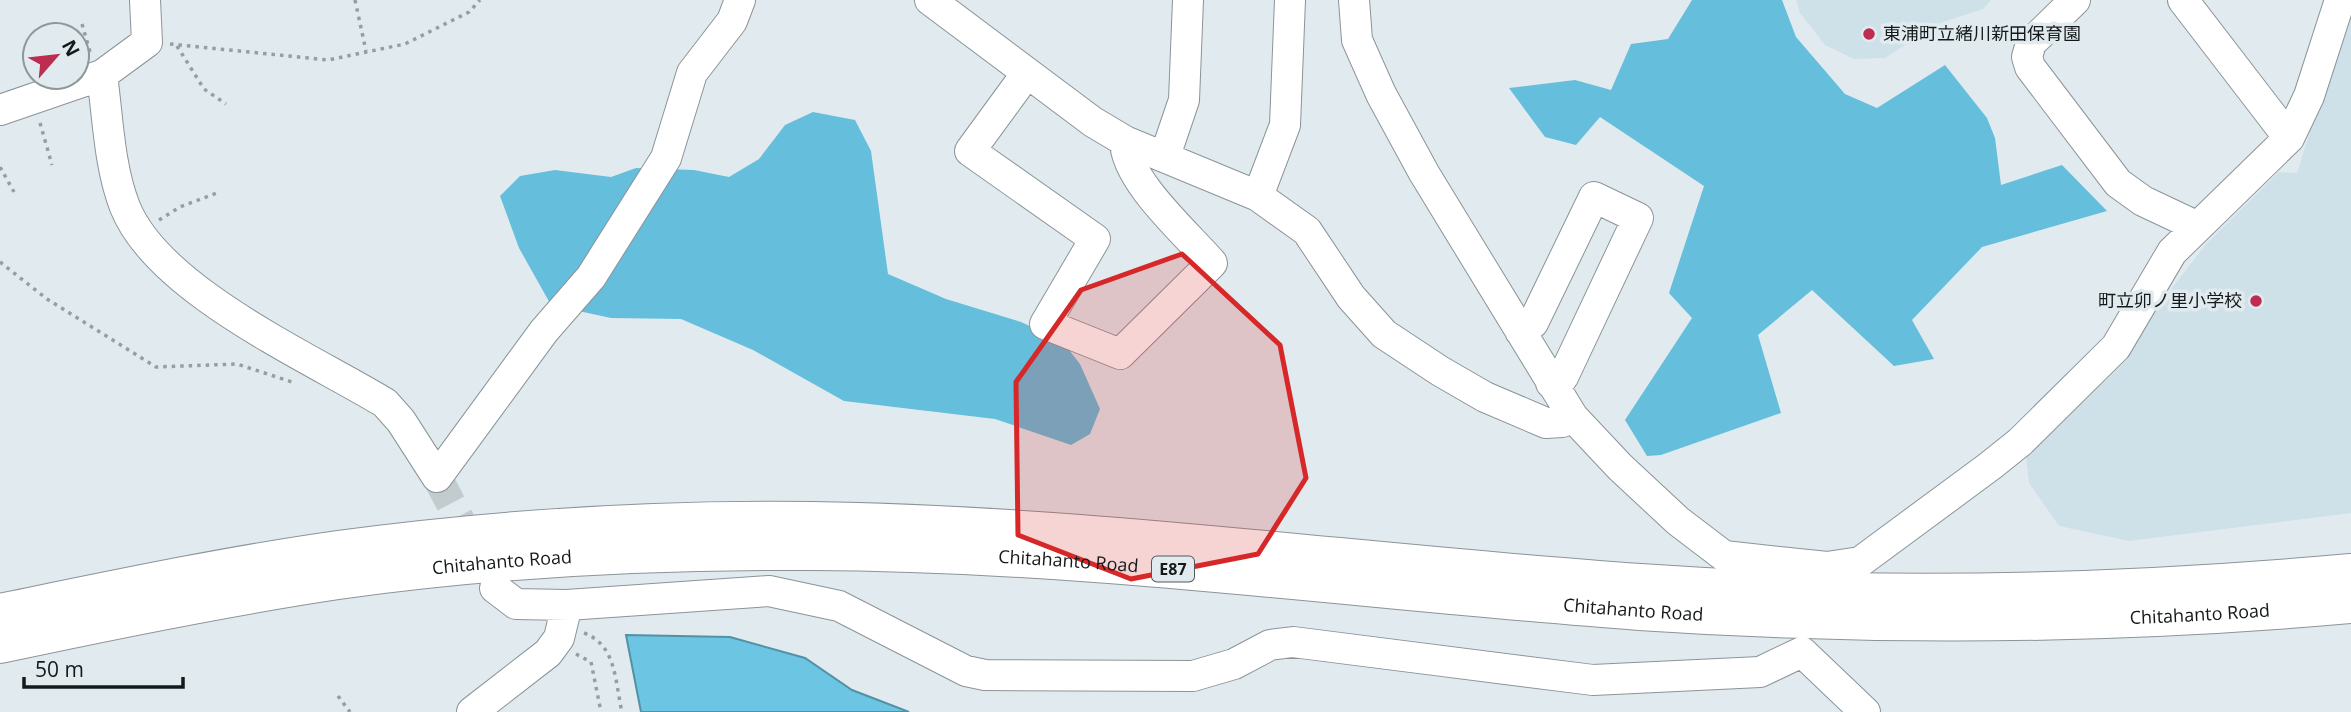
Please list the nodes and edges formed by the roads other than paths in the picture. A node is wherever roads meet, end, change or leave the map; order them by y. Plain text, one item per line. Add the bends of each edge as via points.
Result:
1 (145, 0) edge
2 (740, 0) edge
3 (930, 0) edge
4 (1188, 0) edge
5 (1290, 0) edge
6 (1354, 0) edge
7 (2075, 0) edge
8 (2183, 0) edge
9 (2340, 0) edge
10 (1027, 72) junction
11 (102, 75) junction
12 (0, 110) edge
13 (2289, 138) junction
14 (1125, 141) junction
15 (1165, 156) junction
16 (1258, 196) junction
17 (2196, 226) junction
18 (1520, 331) junction
19 (1551, 383) junction
20 (1573, 416) junction
21 (2351, 573) edge
22 (495, 588) dead end
23 (2351, 604) edge
24 (0, 613) edge
25 (562, 625) junction
26 (0, 644) edge
27 (472, 712) edge
28 (1865, 712) edge

1 - 11 street via 147,42
2 - 11 street via 732,21 692,73 666,158 591,277 544,331 437,477 385,403 237,317 187,284 155,253 125,206 119,186
3 - 10 street
4 - 15 street via 1184,100
5 - 16 street via 1285,125
6 - 18 street via 1357,40 1381,94
7 - 17 street via 2031,43 2030,67 2118,183 2143,201
8 - 13 street
9 - 13 street via 2309,96
10 - 14 street
10 - 14 street via 970,151 1095,239 1045,324 1120,354 1212,263 1140,181 1125,155
11 - 12 street
13 - 17 street
14 - 15 street
15 - 16 street
16 - 20 street via 1307,231 1351,296 1384,334 1440,371 1527,416 1553,424
17 - 20 street via 2172,252 2116,346 2020,442 1860,562 1799,566 1724,556 1629,476
18 - 19 street
18 - 19 street via 1533,323 1594,197 1638,218 1563,377
19 - 20 street
21 - 24 highway, Chitahanto Road / E87 via 2056,592 1845,592 1646,584 966,526 665,522 479,534 336,551 182,575
22 - 25 street via 516,604
23 - 26 highway, Chitahanto Road / E87 via 2060,622 1848,622 1628,610 1087,561 812,551 669,552 481,563 342,580 190,604
25 - 27 street via 548,653
25 - 28 street via 769,591 839,606 966,671 985,675 1193,676 1224,668 1270,645 1293,642 1593,680 1760,672 1802,652

